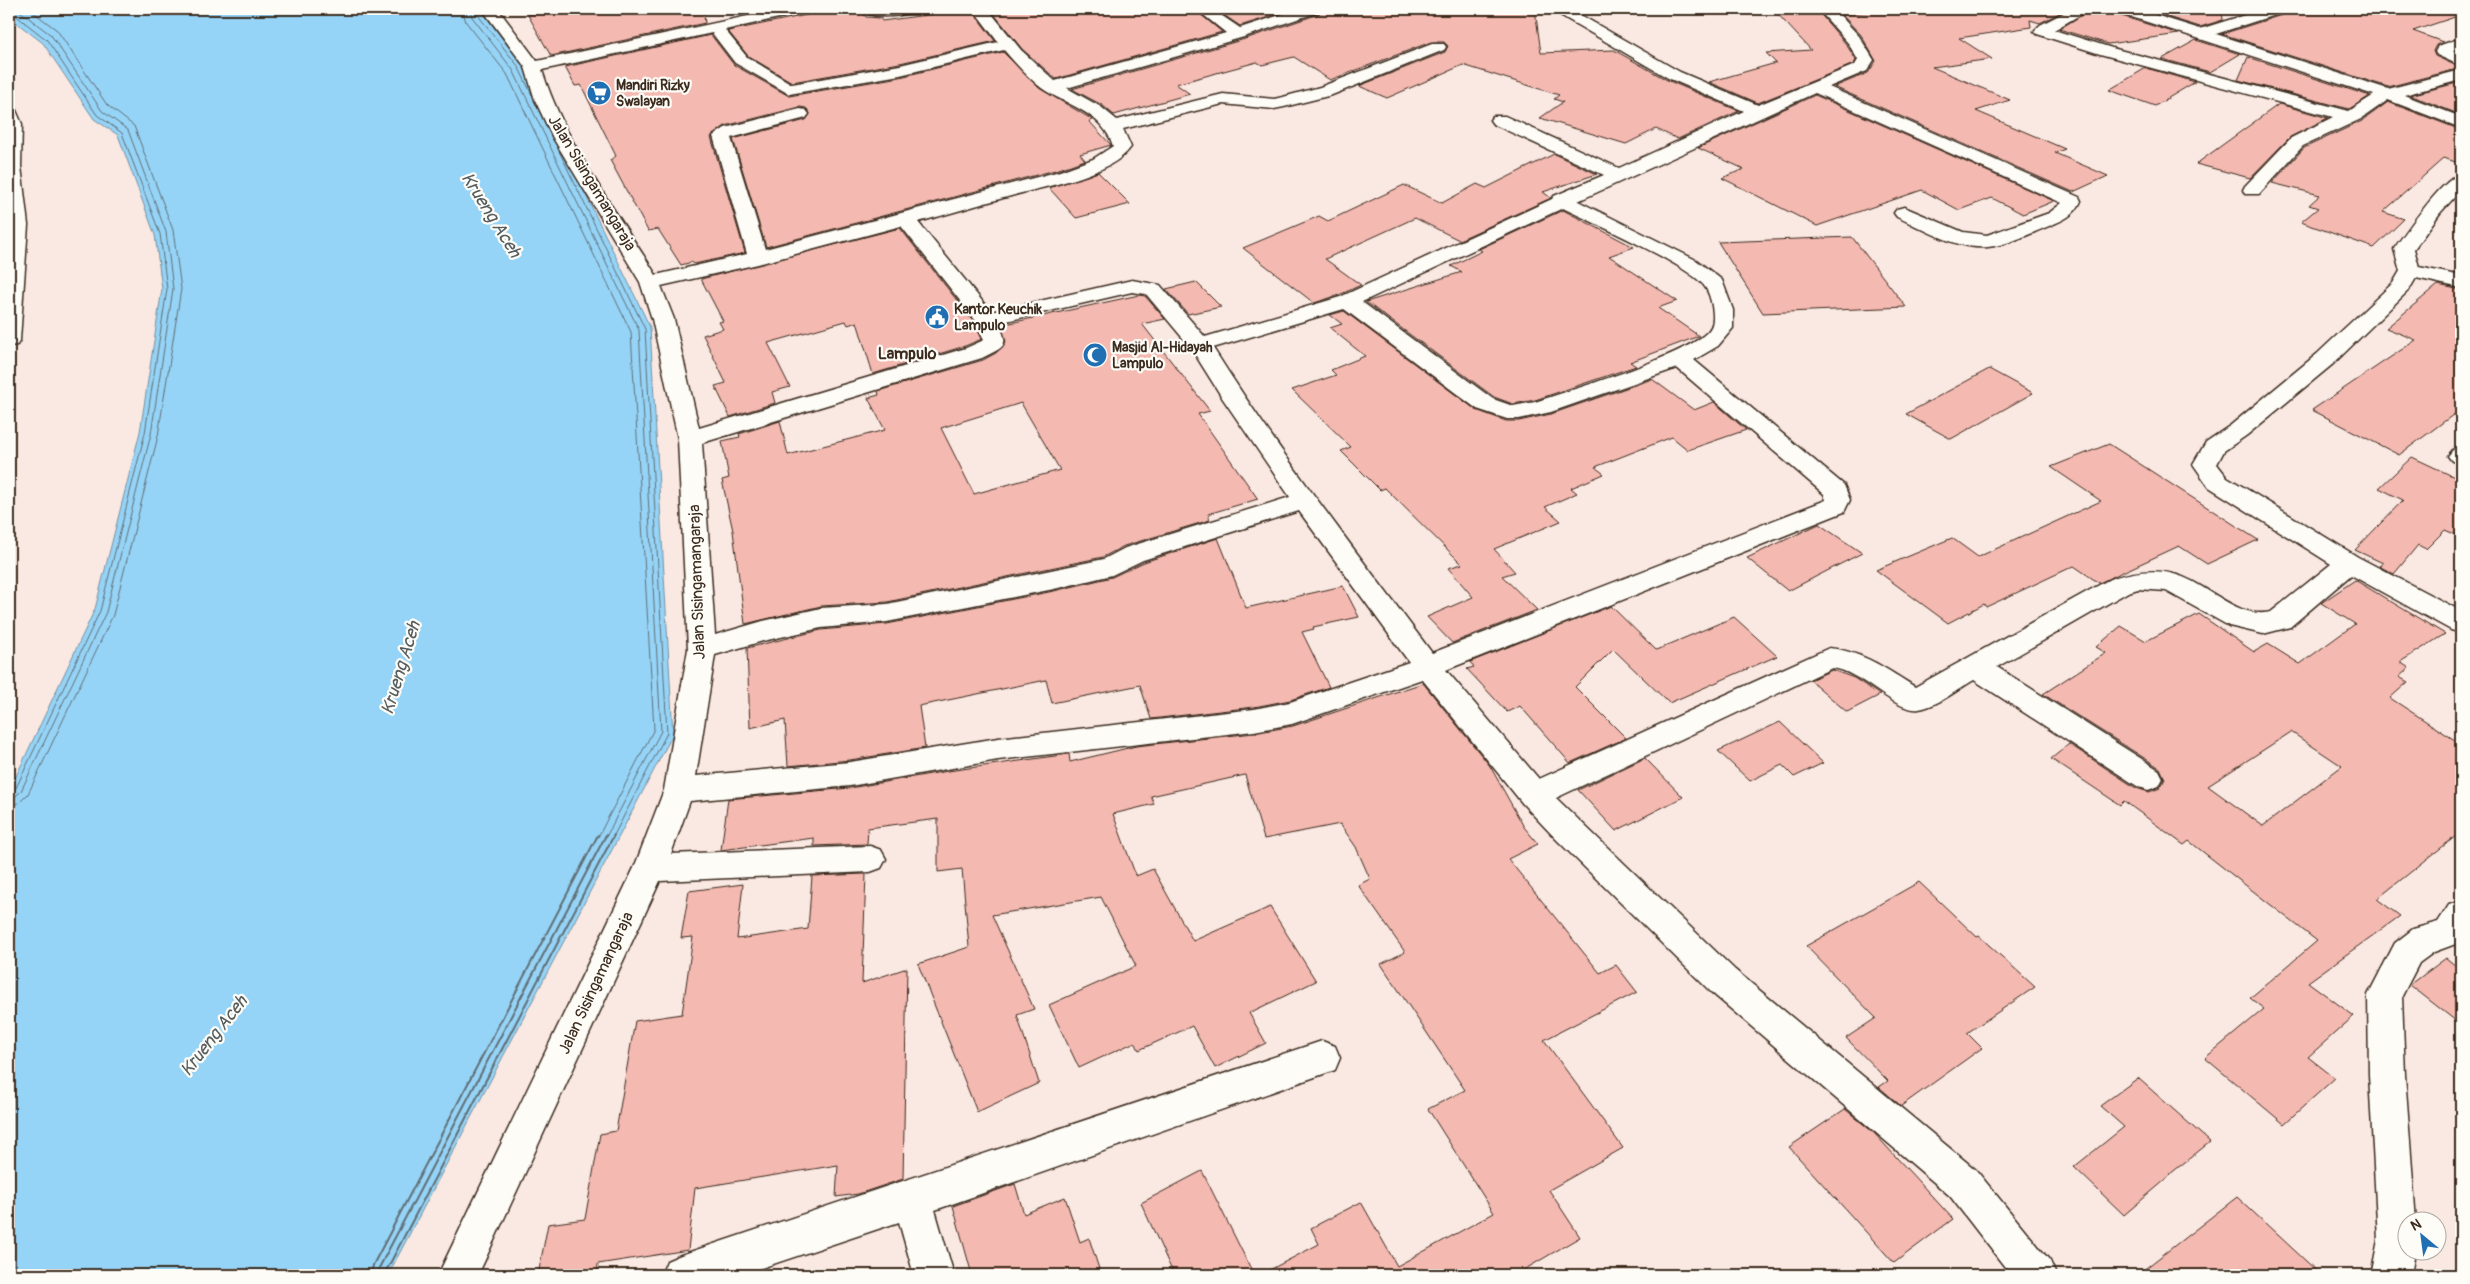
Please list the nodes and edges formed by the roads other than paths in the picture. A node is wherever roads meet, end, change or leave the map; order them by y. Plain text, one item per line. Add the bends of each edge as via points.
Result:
1 (490, 9) edge
2 (801, 9) edge
3 (870, 9) edge
4 (904, 9) edge
5 (980, 9) edge
6 (1203, 9) edge
7 (1313, 9) edge
8 (1560, 9) edge
9 (1826, 9) edge
10 (2082, 9) edge
11 (2121, 9) edge
12 (2279, 9) edge
13 (715, 27) junction
14 (1238, 34) junction
15 (2200, 34) junction
16 (2461, 43) edge
17 (1007, 45) junction
18 (1438, 47) dead end
19 (2461, 61) edge
20 (532, 66) junction
21 (2461, 75) edge
22 (1052, 86) junction
23 (1817, 88) junction
24 (2386, 94) junction
25 (1758, 111) junction
26 (9, 112) edge
27 (800, 114) dead end
28 (2349, 116) junction
29 (1499, 120) dead end
30 (2461, 124) edge
31 (1115, 126) junction
32 (1618, 175) junction
33 (2457, 189) edge
34 (2252, 190) dead end
35 (1561, 200) junction
36 (1904, 213) dead end
37 (906, 220) junction
38 (758, 258) junction
39 (2410, 271) junction
40 (650, 282) junction
41 (2461, 282) edge
42 (1347, 301) junction
43 (986, 319) junction
44 (9, 340) edge
45 (1200, 345) junction
46 (1680, 359) junction
47 (690, 439) junction
48 (1305, 501) junction
49 (2349, 563) junction
50 (2461, 623) edge
51 (702, 649) junction
52 (1427, 666) junction
53 (1975, 666) junction
54 (2148, 778) dead end
55 (679, 790) junction
56 (1534, 795) junction
57 (870, 860) dead end
58 (650, 868) junction
59 (2457, 930) edge
60 (1322, 1058) dead end
61 (912, 1199) junction
62 (458, 1275) edge
63 (681, 1275) edge
64 (934, 1275) edge
65 (2036, 1275) edge
66 (2391, 1275) edge

1 - 20 street, Jalan Sisingamangaraja
2 - 13 street
3 - 4 street via 877,12
5 - 17 street
6 - 14 street
7 - 14 street
8 - 25 street via 1674,75
9 - 23 street via 1848,32 1866,60 1861,68
10 - 28 street via 2042,31 2115,54
11 - 15 street
12 - 15 street
13 - 17 street via 741,60 789,88 900,70
13 - 20 street
14 - 22 street
15 - 24 street
16 - 19 street via 2443,52
17 - 22 street
18 - 31 street via 1326,90 1284,102 1222,99
20 - 40 street, Jalan Sisingamangaraja via 562,138
21 - 24 street
22 - 31 street via 1102,114
23 - 25 street
23 - 36 street via 2072,201 2062,214 1986,241 1960,237
24 - 28 street via 2355,116
24 - 30 street
25 - 32 street
26 - 44 street via 13,124 12,166 18,224
27 - 38 street via 722,136
28 - 34 street via 2297,142
29 - 32 street
31 - 37 street via 1122,147 1102,161
32 - 35 street
33 - 39 street via 2404,249
35 - 42 street
35 - 46 street via 1689,264 1715,284 1724,310 1722,328 1710,341
37 - 38 street
37 - 43 street
38 - 40 street
39 - 41 street
39 - 49 street via 2402,286 2325,359 2214,447 2206,464 2218,482
40 - 47 street, Jalan Sisingamangaraja via 663,320
42 - 45 street
42 - 46 street via 1485,404 1506,414 1520,414 1543,407
43 - 45 street via 1132,286 1146,287 1153,289
43 - 47 street via 996,337 987,348
45 - 48 street
46 - 52 street via 1835,491 1838,500 1835,506
47 - 51 street, Jalan Sisingamangaraja
48 - 51 street via 1134,554 1112,566 887,613 821,618
48 - 52 street
49 - 50 street
49 - 53 street via 2280,620 2262,624 2239,620 2171,582 2138,580 2119,585
51 - 55 street, Jalan Sisingamangaraja
52 - 55 street via 1292,713 1254,720 998,749 850,774
52 - 56 street
53 - 54 street
53 - 56 street via 1917,699 1851,662 1830,658
55 - 58 street, Jalan Sisingamangaraja
56 - 65 street via 1723,981 1963,1183
57 - 58 street
58 - 62 street, Jalan Sisingamangaraja
59 - 66 street via 2425,939 2407,953 2385,995 2398,1240
60 - 61 street
61 - 63 street
61 - 64 street

